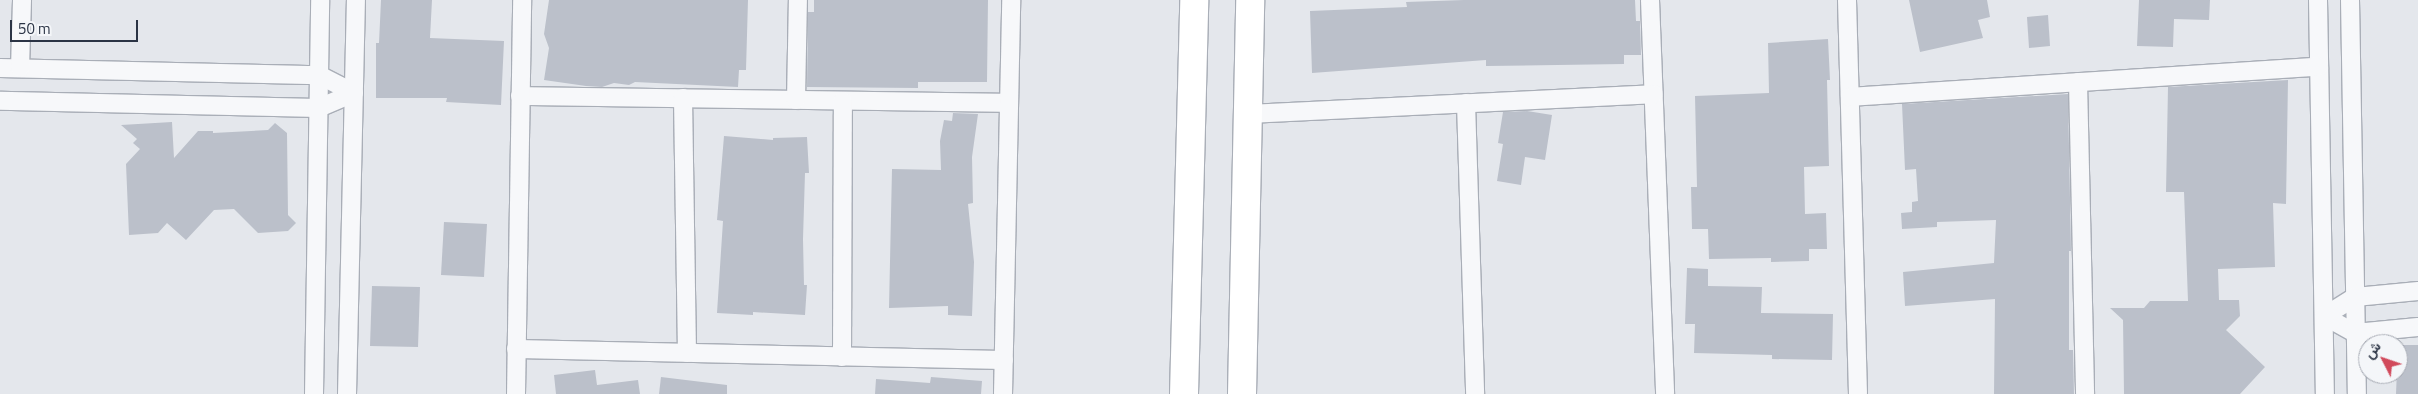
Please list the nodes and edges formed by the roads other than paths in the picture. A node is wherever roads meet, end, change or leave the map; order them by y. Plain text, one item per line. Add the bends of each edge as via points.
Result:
1 (22, 0) edge
2 (320, 0) edge
3 (356, 0) edge
4 (522, 0) edge
5 (798, 0) edge
6 (1011, 0) edge
7 (1194, 0) edge
8 (1250, 0) edge
9 (1650, 0) edge
10 (1847, 0) edge
11 (2318, 0) edge
12 (2350, 0) edge
13 (2319, 67) junction
14 (0, 68) edge
15 (20, 68) junction
16 (319, 75) junction
17 (2078, 82) junction
18 (354, 93) junction
19 (1654, 94) junction
20 (520, 96) junction
21 (1850, 97) junction
22 (683, 98) junction
23 (796, 100) junction
24 (0, 101) edge
25 (843, 101) junction
26 (1009, 103) junction
27 (1466, 103) junction
28 (318, 108) junction
29 (1248, 114) junction
30 (2418, 291) edge
31 (2355, 297) junction
32 (2324, 316) junction
33 (2418, 327) edge
34 (2355, 333) junction
35 (516, 349) junction
36 (687, 353) junction
37 (842, 357) junction
38 (1004, 360) junction
39 (314, 394) edge
40 (347, 394) edge
41 (516, 394) edge
42 (1003, 394) edge
43 (1184, 394) edge
44 (1242, 394) edge
45 (1475, 394) edge
46 (1665, 394) edge
47 (1858, 394) edge
48 (2085, 394) edge
49 (2325, 394) edge
50 (2356, 394) edge

1 - 15 street
2 - 16 street
3 - 18 street
4 - 20 street
5 - 23 street
6 - 26 street
7 - 43 main road
8 - 29 main road
9 - 19 street
10 - 21 street
11 - 13 street
12 - 31 street
13 - 17 street
13 - 32 street
14 - 15 street
15 - 16 street
16 - 18 street
16 - 28 street
17 - 21 street
17 - 48 street
18 - 28 street
18 - 40 street
19 - 27 street
19 - 46 street
20 - 22 street
20 - 35 street
21 - 47 street
22 - 23 street
22 - 36 street
23 - 25 street
24 - 28 street
25 - 26 street
25 - 37 street
26 - 38 street
27 - 29 street
27 - 45 street
28 - 39 street
29 - 44 main road
30 - 31 street
31 - 32 street
31 - 34 street
32 - 34 street
32 - 49 street
33 - 34 street
34 - 50 street
35 - 36 street
35 - 41 street
36 - 37 street
37 - 38 street
38 - 42 street

